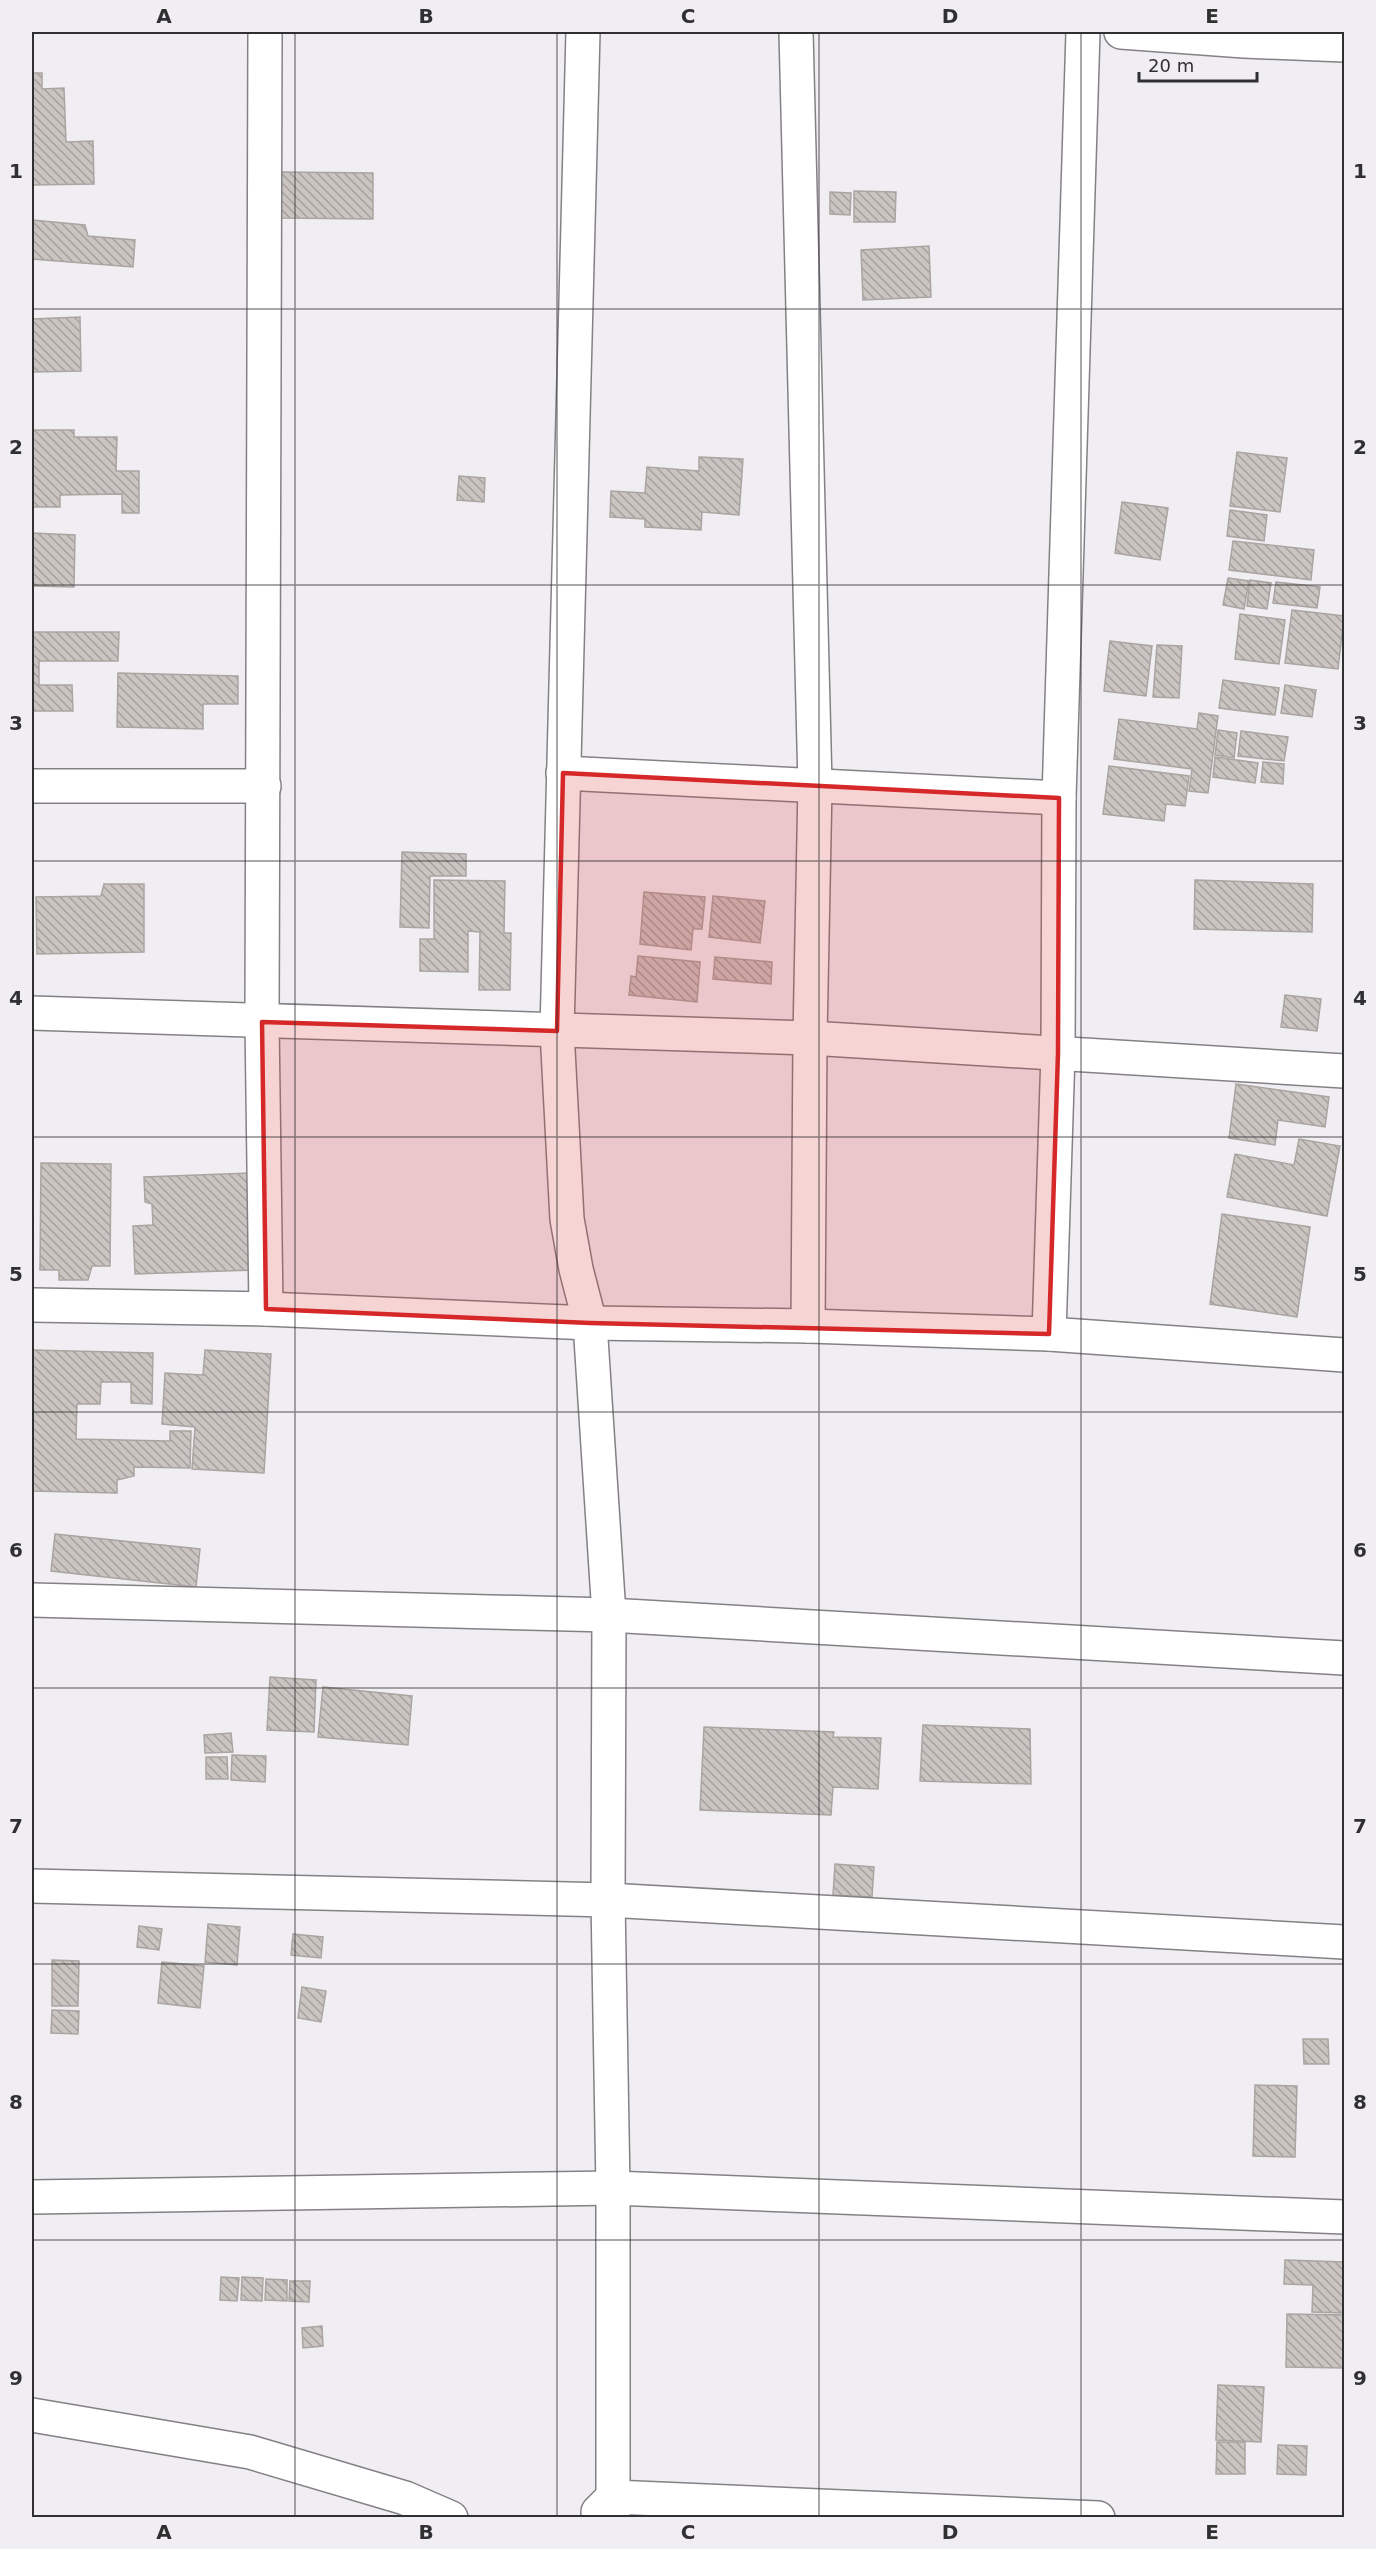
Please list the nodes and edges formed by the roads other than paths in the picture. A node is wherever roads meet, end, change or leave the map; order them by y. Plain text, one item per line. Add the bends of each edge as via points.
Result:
1 (265, 32) edge
2 (583, 32) edge
3 (796, 32) edge
4 (1083, 32) edge
5 (1121, 32) edge
6 (1244, 36) edge
7 (1344, 45) edge
8 (563, 773) junction
9 (815, 785) junction
10 (32, 786) edge
11 (264, 786) junction
12 (1059, 798) junction
13 (32, 1013) edge
14 (262, 1022) junction
15 (557, 1031) junction
16 (810, 1038) junction
17 (1058, 1053) junction
18 (1344, 1071) edge
19 (32, 1305) edge
20 (266, 1309) junction
21 (590, 1323) junction
22 (808, 1326) junction
23 (1049, 1334) junction
24 (1344, 1355) edge
25 (32, 1600) edge
26 (609, 1615) junction
27 (1344, 1658) edge
28 (32, 1886) edge
29 (608, 1900) junction
30 (1344, 1942) edge
31 (613, 2188) junction
32 (32, 2197) edge
33 (1344, 2217) edge
34 (32, 2415) edge
35 (606, 2510) edge
36 (451, 2517) edge
37 (1098, 2517) edge

1 - 11 street
2 - 8 street
3 - 9 street
4 - 12 street
5 - 6 street
6 - 7 street
8 - 9 street
8 - 15 street
9 - 12 street
9 - 16 street
10 - 11 street
11 - 14 street
12 - 17 street
13 - 14 street
14 - 15 street
14 - 20 street
15 - 16 street
15 - 21 street via 567,1219
16 - 17 street
16 - 22 street
17 - 18 street
17 - 23 street
19 - 20 street
20 - 21 street
21 - 22 street
21 - 26 street
22 - 23 street
23 - 24 street
25 - 26 street
26 - 27 street
26 - 29 street
28 - 29 street
29 - 30 street
29 - 31 street
31 - 32 street
31 - 33 street
31 - 35 street
34 - 36 street via 250,2452 405,2498
35 - 37 street

